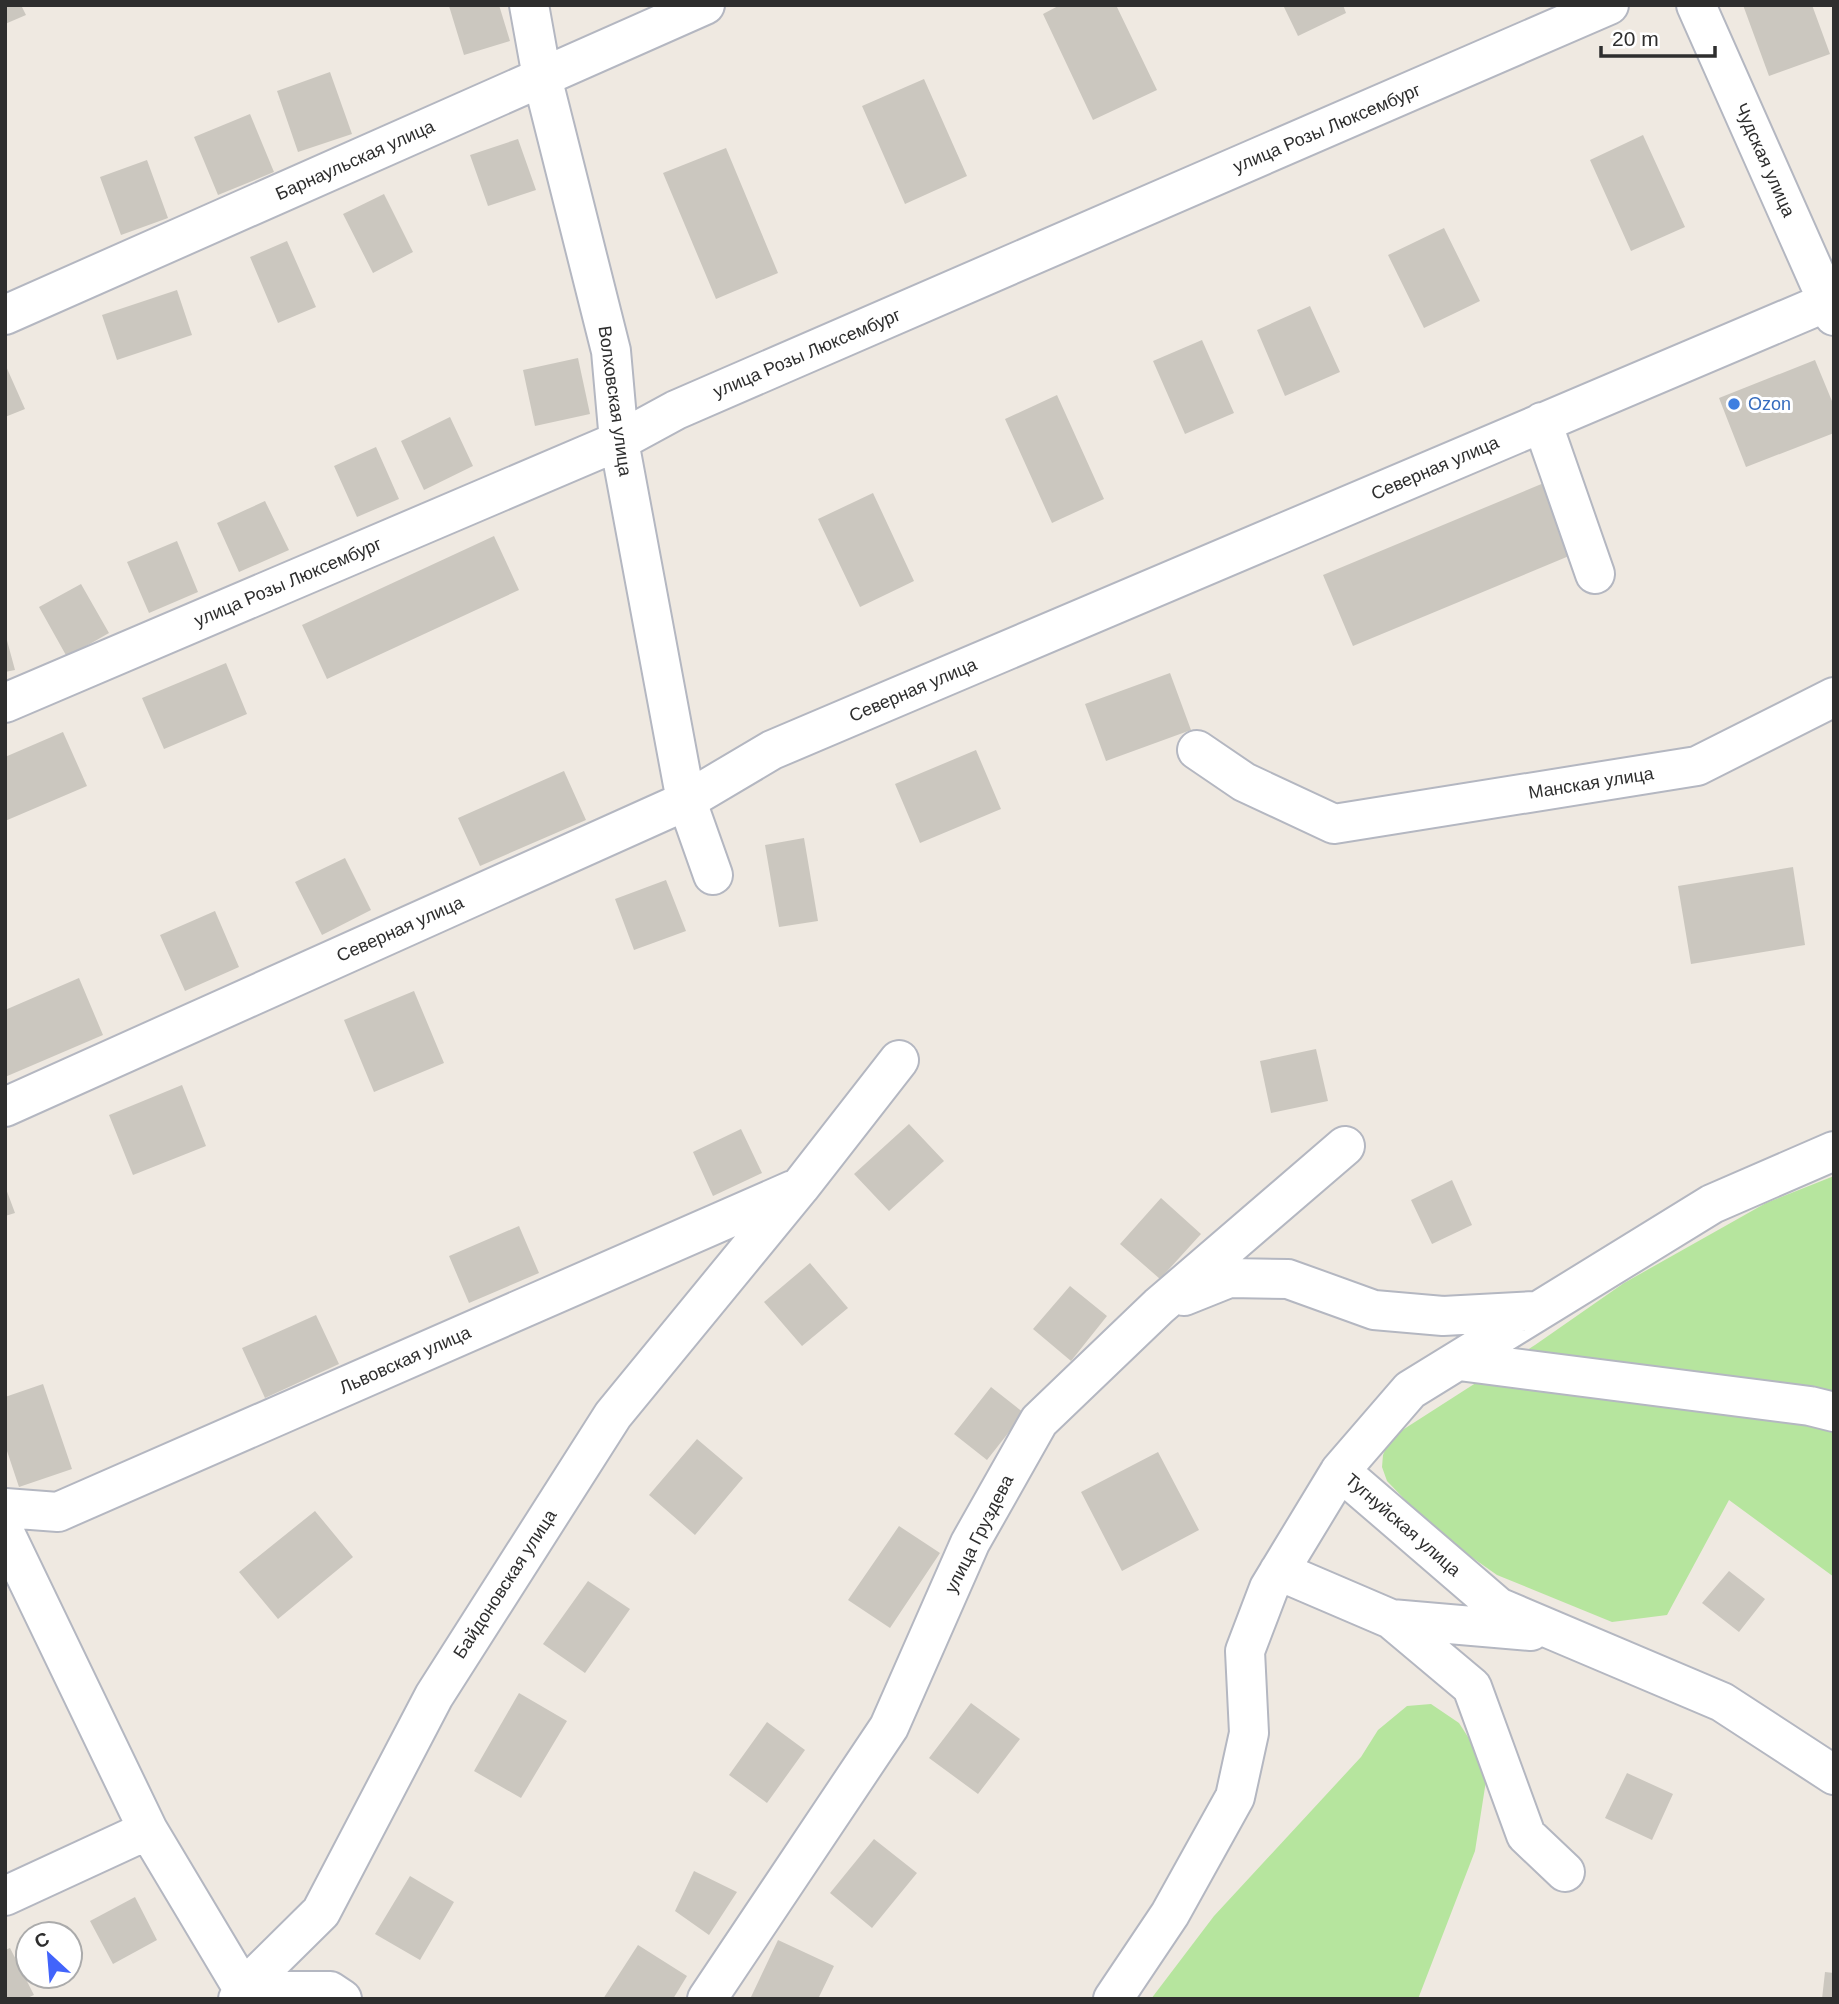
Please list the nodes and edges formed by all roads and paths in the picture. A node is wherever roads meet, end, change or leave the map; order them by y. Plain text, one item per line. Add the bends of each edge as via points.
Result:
1 (529, 5) edge
2 (705, 5) edge
3 (1609, 5) edge
4 (1696, 5) edge
5 (542, 77) junction
6 (1832, 305) edge
7 (5, 315) edge
8 (1542, 422) junction
9 (620, 440) junction
10 (1595, 574) dead end
11 (1834, 697) edge
12 (5, 703) edge
13 (1197, 750) dead end
14 (685, 797) junction
15 (713, 875) dead end
16 (900, 1060) dead end
17 (5, 1107) edge
18 (1345, 1146) dead end
19 (1834, 1151) edge
20 (800, 1187) junction
21 (1159, 1306) junction
22 (1536, 1311) junction
23 (1459, 1361) junction
24 (1834, 1412) edge
25 (1340, 1471) junction
26 (5, 1508) edge
27 (5, 1533) edge
28 (1279, 1571) junction
29 (1391, 1619) junction
30 (1561, 1633) junction
31 (1834, 1775) edge
32 (148, 1830) junction
33 (1565, 1872) dead end
34 (5, 1896) edge
35 (241, 1994) edge
36 (342, 1999) edge
37 (707, 1999) edge
38 (1113, 1999) edge

1 - 5 street, Волховская улица
2 - 5 street, Барнаульская улица
3 - 9 street, улица Розы Люксембург via 676,410
4 - 6 street, Чудская улица
5 - 7 street, Барнаульская улица
5 - 9 street, Волховская улица via 611,352
6 - 8 street, Северная улица
8 - 10 street
8 - 14 street, Северная улица via 772,750
9 - 12 street, улица Розы Люксембург
9 - 14 street, Волховская улица
11 - 13 street, Манская улица via 1697,766 1334,824 1244,782
14 - 15 street, Волховская улица
14 - 17 street, Северная улица
16 - 20 street, Байдоновская улица
18 - 21 street, улица Груздева
19 - 22 street via 1712,1204
20 - 26 street, Львовская улица via 58,1512
20 - 35 street, Байдоновская улица via 613,1415 434,1696 321,1912
21 - 22 street via 1229,1278 1288,1279 1374,1310 1443,1316
21 - 37 street, улица Груздева via 1039,1421 970,1544 889,1727
22 - 23 street
23 - 24 street
23 - 25 street via 1410,1390
25 - 28 street, Тугнуйская улица
25 - 30 street, Тугнуйская улица via 1498,1607
27 - 32 street
28 - 29 street
28 - 38 street, Тугнуйская улица via 1245,1651 1249,1733 1235,1797 1170,1914
29 - 30 street
29 - 33 street via 1472,1688 1526,1835
30 - 31 street, Тугнуйская улица via 1722,1702
32 - 34 street
32 - 35 street
35 - 36 street via 330,1991

